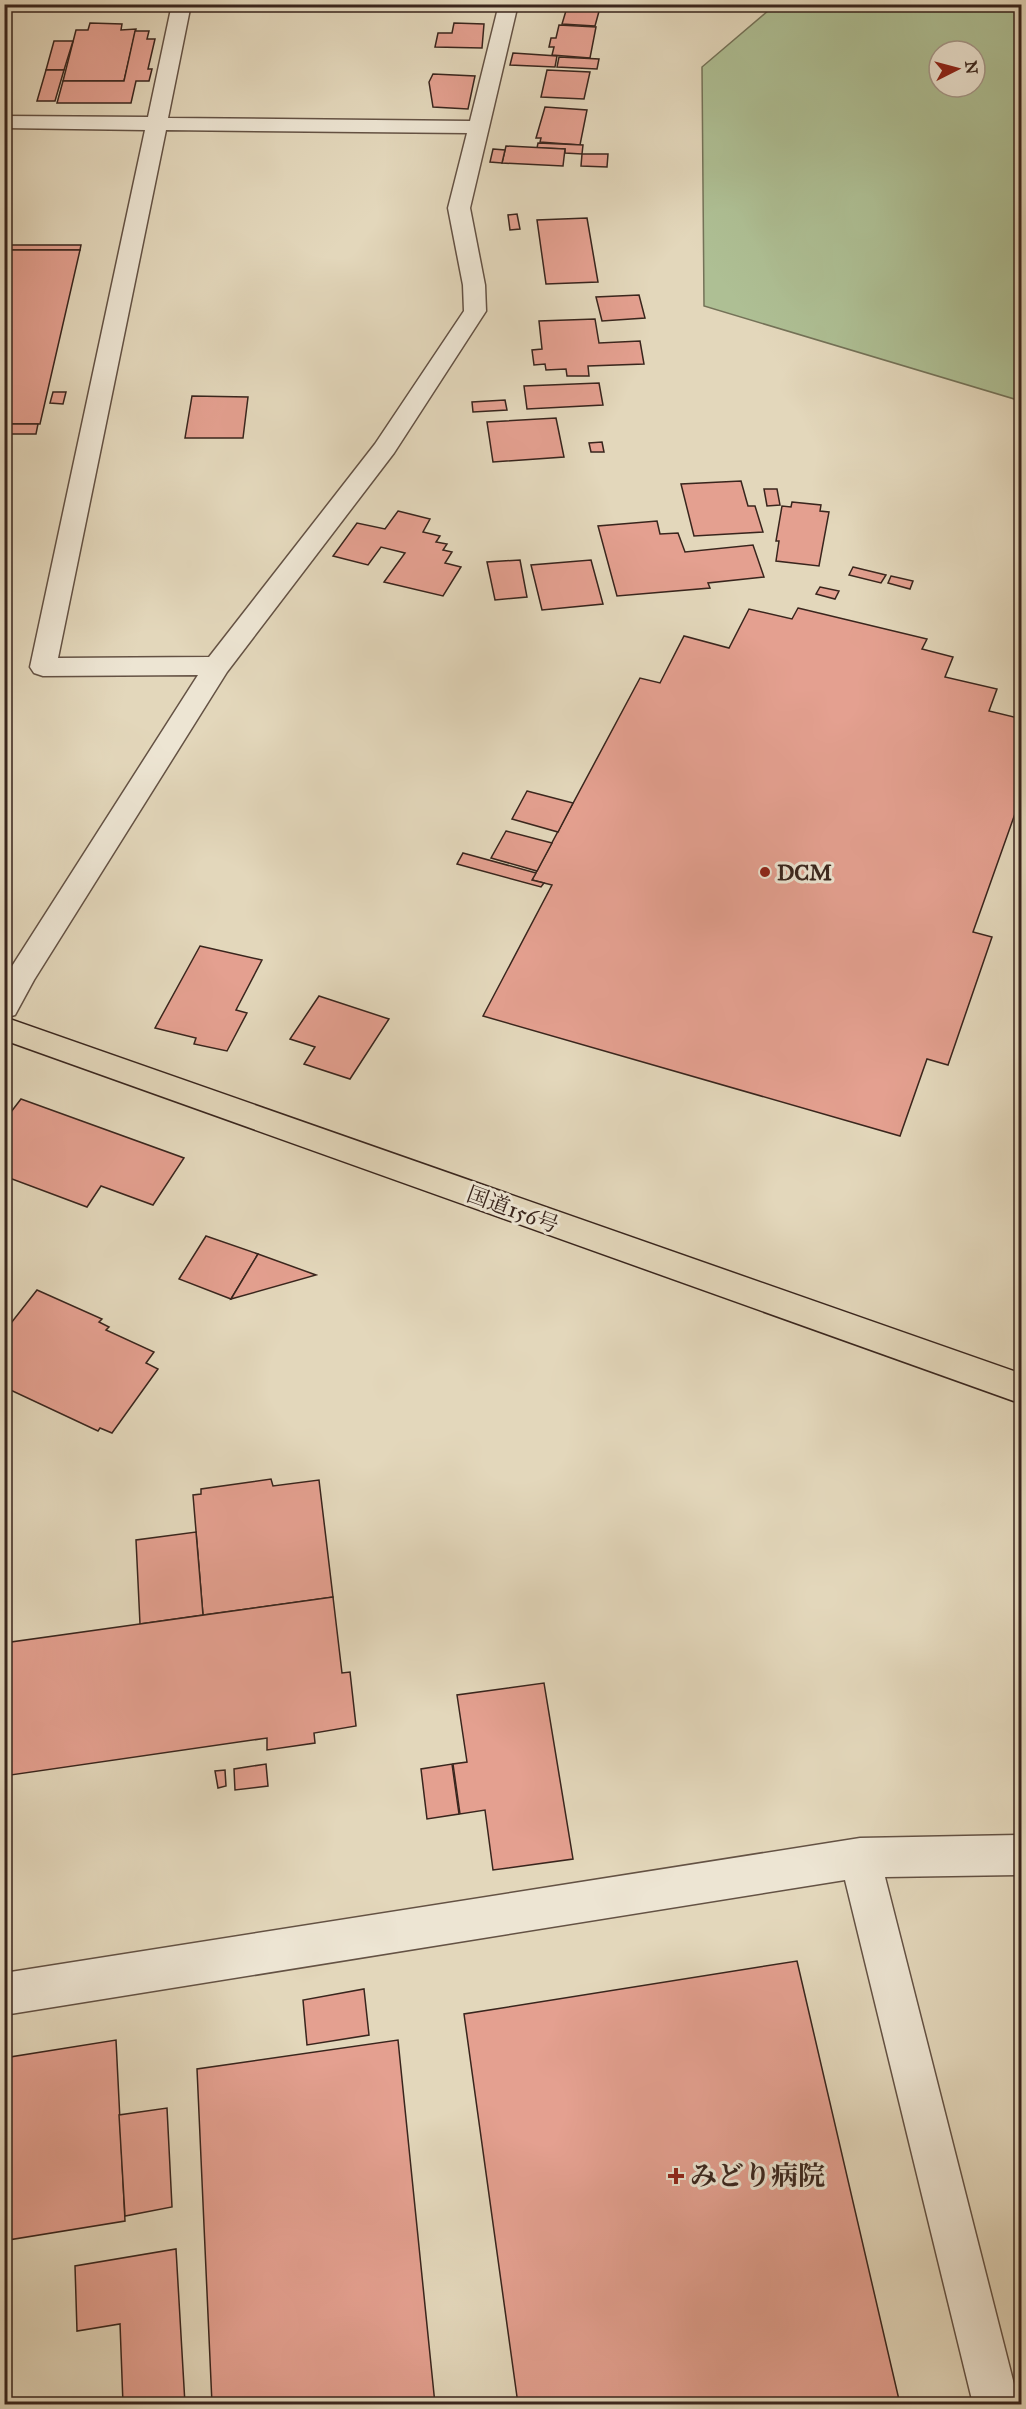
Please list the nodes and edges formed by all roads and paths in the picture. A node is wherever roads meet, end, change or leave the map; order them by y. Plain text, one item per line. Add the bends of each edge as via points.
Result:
1 (182, 4) edge
2 (508, 4) edge
3 (4, 122) edge
4 (158, 125) junction
5 (478, 127) junction
6 (217, 666) junction
7 (4, 1007) edge
8 (4, 1028) edge
9 (1022, 1389) edge
10 (1022, 1855) edge
11 (860, 1858) junction
12 (4, 1994) edge
13 (996, 2404) edge

1 - 4 street
2 - 5 street
3 - 4 street
4 - 5 street
4 - 6 street via 44,667
5 - 6 street via 459,208 474,285 475,311 385,448
6 - 7 street
8 - 9 highway, 国道156号
10 - 11 street
11 - 12 street
11 - 13 street

